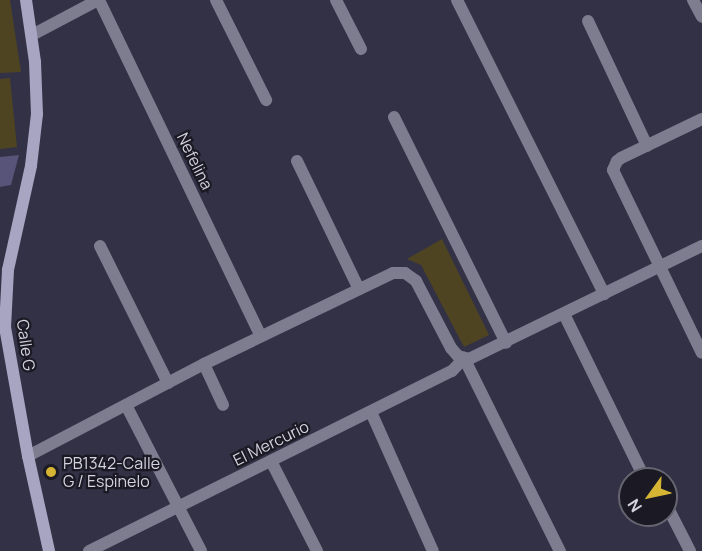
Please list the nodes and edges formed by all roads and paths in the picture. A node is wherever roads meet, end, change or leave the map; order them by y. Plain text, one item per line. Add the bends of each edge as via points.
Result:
1 (26, 0) edge
2 (98, 0) edge
3 (216, 0) edge
4 (336, 0) edge
5 (457, 0) edge
6 (693, 0) edge
7 (702, 17) edge
8 (588, 21) dead end
9 (32, 35) junction
10 (361, 49) dead end
11 (266, 100) dead end
12 (394, 117) dead end
13 (702, 119) edge
14 (647, 146) junction
15 (297, 161) dead end
16 (100, 246) dead end
17 (702, 246) edge
18 (660, 266) junction
19 (359, 289) junction
20 (604, 294) junction
21 (564, 314) junction
22 (261, 336) junction
23 (506, 343) junction
24 (702, 354) edge
25 (464, 358) junction
26 (204, 364) junction
27 (168, 383) junction
28 (126, 405) junction
29 (223, 405) dead end
30 (370, 412) junction
31 (28, 456) junction
32 (271, 461) junction
33 (639, 467) edge
34 (179, 506) junction
35 (678, 527) edge
36 (49, 551) edge
37 (89, 551) edge
38 (201, 551) edge
39 (317, 551) edge
40 (433, 551) edge
41 (560, 551) edge
42 (690, 551) edge

1 - 9 street, Calle G
2 - 9 street
2 - 22 street, Nefelina
3 - 11 street
4 - 10 street
5 - 20 street
6 - 7 street
8 - 14 street
9 - 31 street, Calle G via 37,89 35,138 4,308
12 - 23 street
13 - 14 street
14 - 18 street via 621,158 614,165 614,174
15 - 19 street
16 - 27 street
17 - 18 street, El Mercurio
18 - 20 street, El Mercurio
18 - 24 street
19 - 22 street
19 - 25 street via 393,273 412,276 451,348
20 - 21 street, El Mercurio
21 - 23 street, El Mercurio
21 - 33 street
22 - 26 street
23 - 25 street, El Mercurio via 475,358
25 - 30 street, El Mercurio via 452,371
25 - 41 street
26 - 27 street
26 - 29 street
27 - 28 street
28 - 31 street
28 - 34 street
30 - 32 street, El Mercurio
30 - 40 street
31 - 36 street, Calle G
32 - 34 street, El Mercurio
32 - 39 street
34 - 37 street, El Mercurio
34 - 38 street
35 - 42 street

